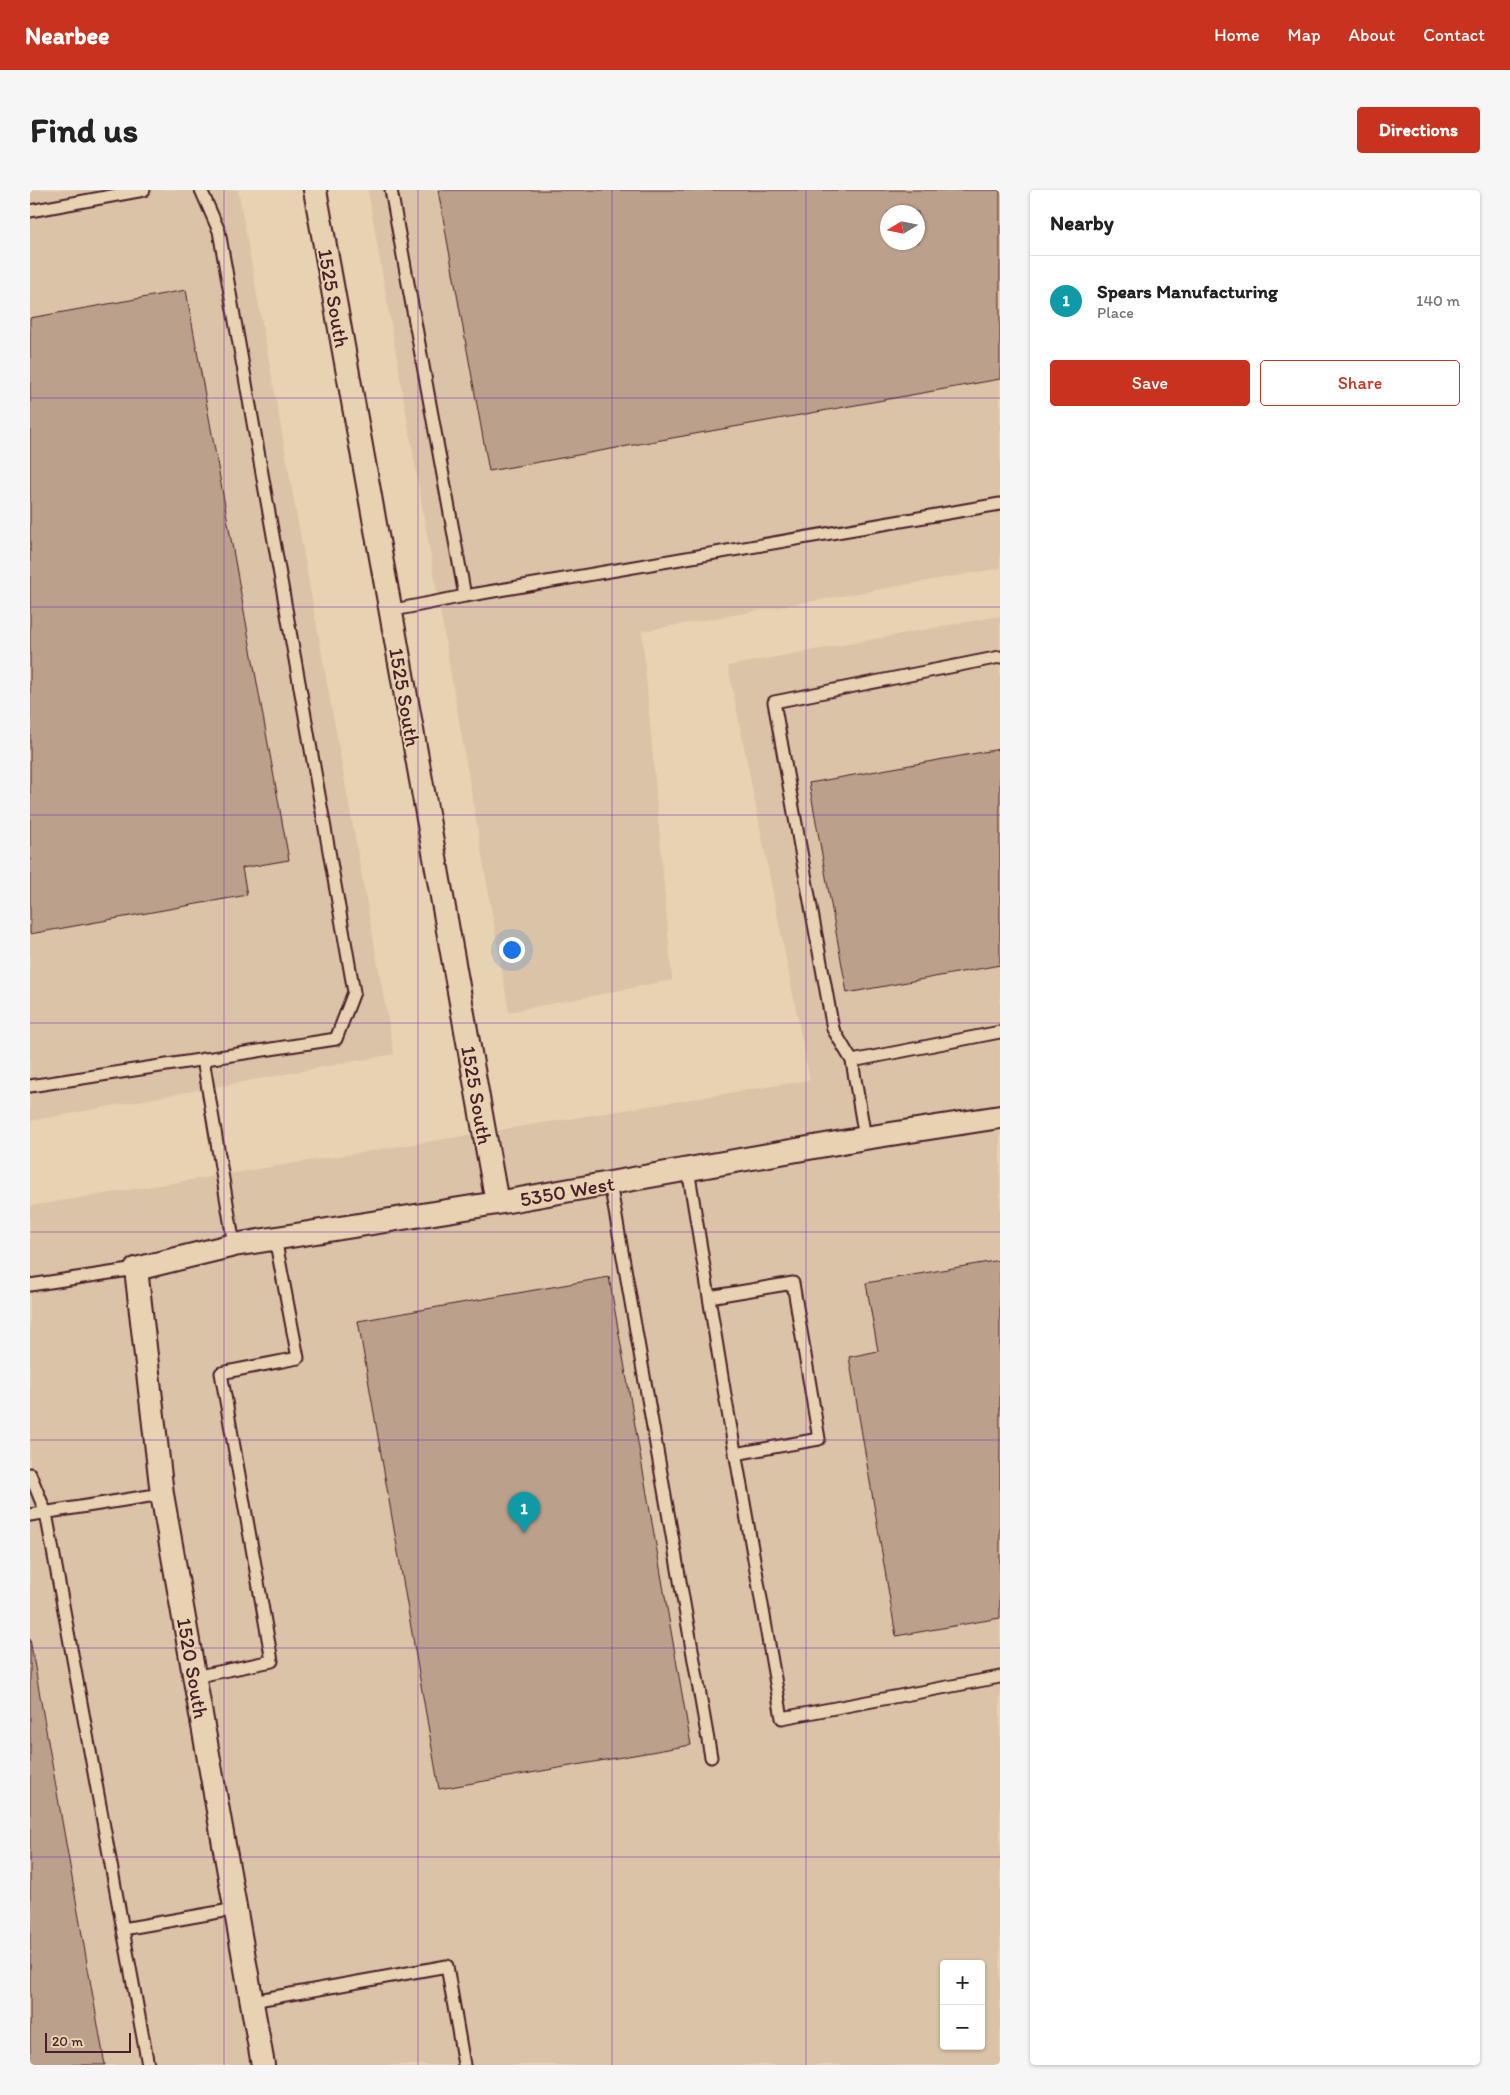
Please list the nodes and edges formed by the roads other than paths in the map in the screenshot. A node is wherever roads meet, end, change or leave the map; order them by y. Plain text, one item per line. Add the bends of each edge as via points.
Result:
1 (144, 190) edge
2 (201, 190) edge
3 (315, 190) edge
4 (391, 190) edge
5 (30, 211) edge
6 (1000, 504) edge
7 (465, 596) junction
8 (389, 611) junction
9 (1000, 657) edge
10 (1000, 1032) edge
11 (203, 1059) junction
12 (852, 1062) junction
13 (30, 1086) edge
14 (1000, 1117) edge
15 (865, 1138) junction
16 (688, 1169) junction
17 (610, 1183) junction
18 (497, 1203) junction
19 (275, 1238) junction
20 (234, 1245) junction
21 (136, 1269) junction
22 (30, 1285) edge
23 (709, 1297) junction
24 (735, 1454) junction
25 (30, 1474) edge
26 (162, 1494) junction
27 (46, 1513) junction
28 (30, 1515) edge
29 (194, 1677) junction
30 (1000, 1677) edge
31 (711, 1757) dead end
32 (236, 1909) junction
33 (123, 1929) junction
34 (252, 2001) junction
35 (148, 2065) edge
36 (263, 2065) edge
37 (464, 2065) edge

1 - 5 lane
2 - 11 lane via 219,231 354,992 336,1039
3 - 8 street, 1525 South
4 - 7 lane
6 - 7 lane
7 - 8 lane
8 - 18 street, 1525 South
9 - 12 lane via 774,702 833,1029
10 - 12 lane
11 - 13 lane
11 - 20 lane
12 - 15 lane
14 - 15 street, 5350 West
15 - 16 street, 5350 West
16 - 17 street, 5350 West
16 - 23 lane
17 - 18 street, 5350 West
17 - 31 lane
18 - 19 street, 5350 West
19 - 20 street, 5350 West
19 - 29 lane via 298,1358 221,1373 272,1662
20 - 21 street, 5350 West
21 - 22 lane
21 - 26 street, 1520 South
23 - 24 lane
23 - 24 lane via 793,1283 819,1439
24 - 30 lane via 782,1718
25 - 27 lane
26 - 27 lane
26 - 29 street, 1520 South
27 - 28 lane
27 - 33 lane
29 - 32 street, 1520 South
32 - 33 lane
32 - 34 street, 1520 South
33 - 35 lane
34 - 36 street, 1520 South
34 - 37 lane via 447,1966

